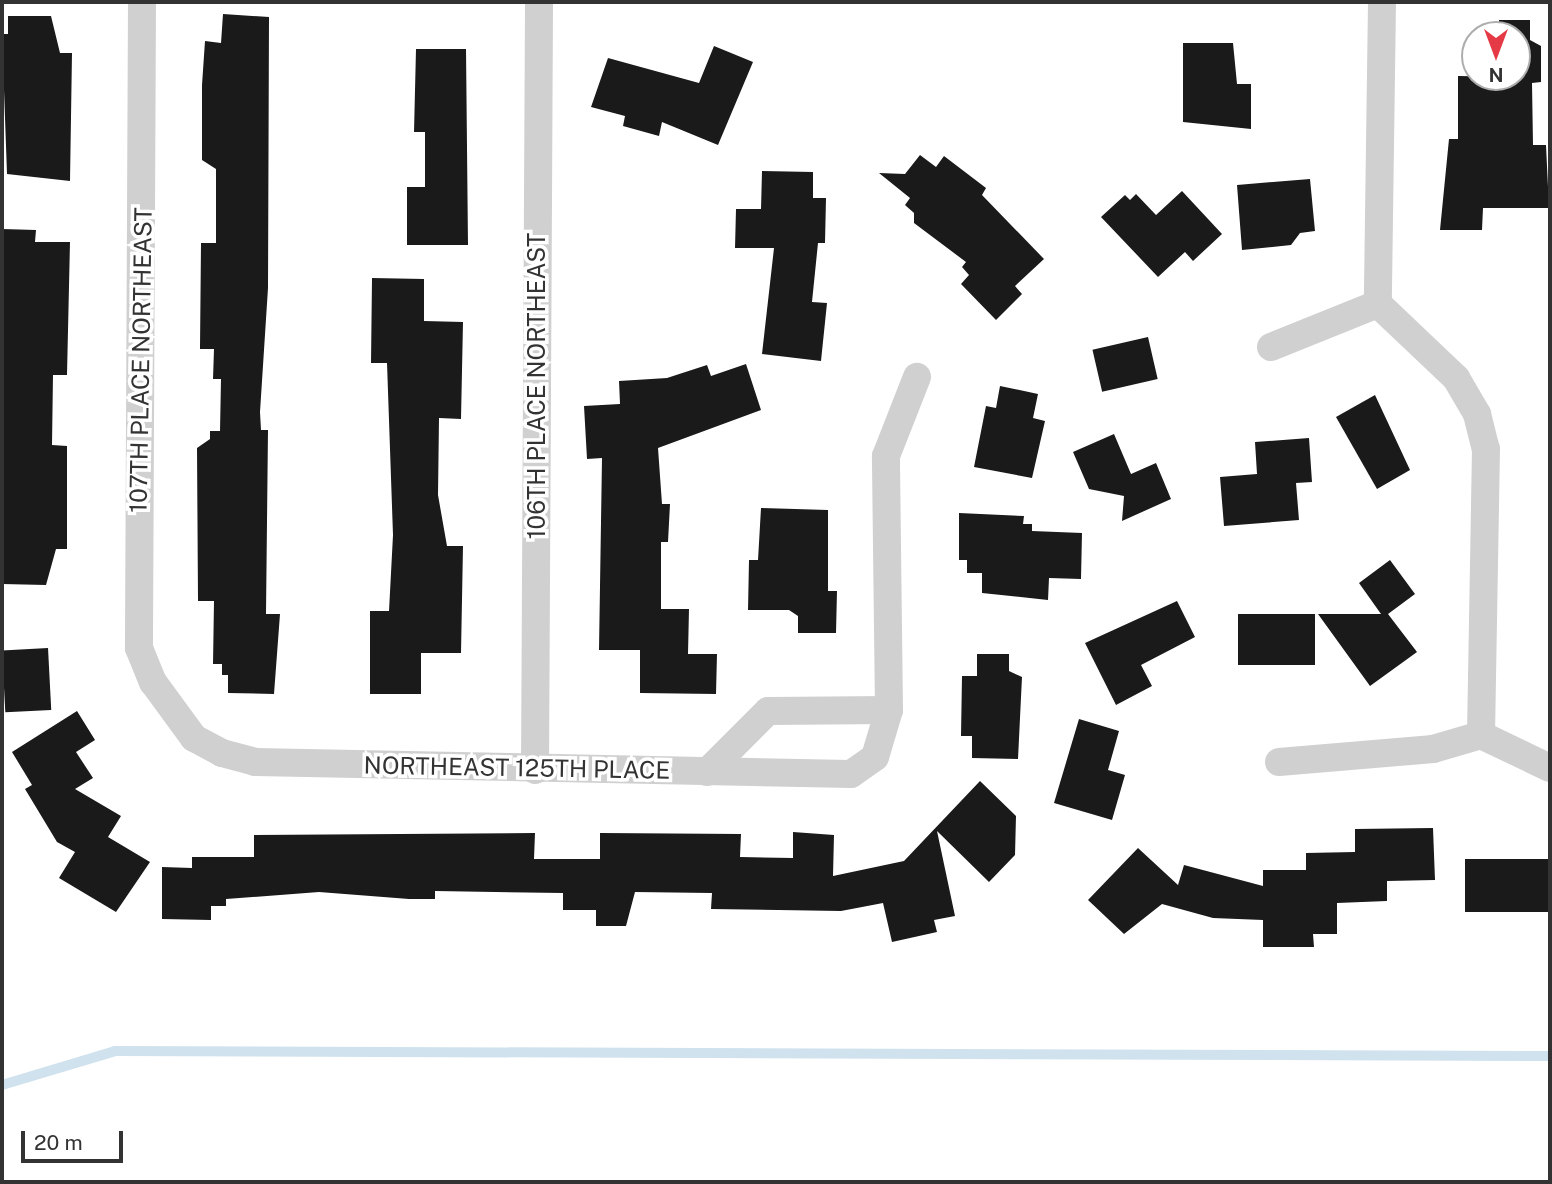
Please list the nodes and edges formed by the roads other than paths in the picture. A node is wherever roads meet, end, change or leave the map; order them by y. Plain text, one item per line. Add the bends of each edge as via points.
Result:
1 (142, 2) edge
2 (539, 2) edge
3 (1382, 2) edge
4 (1378, 304) junction
5 (1271, 346) dead end
6 (917, 377) dead end
7 (172, 709) joint
8 (889, 710) junction
9 (1481, 735) junction
10 (1279, 762) dead end
11 (1550, 768) edge
12 (535, 770) junction
13 (707, 772) junction

1 - 7 street, 107TH PLACE NORTHEAST via 139,638 153,682
2 - 12 street, 106TH PLACE NORTHEAST
3 - 4 street
4 - 5 street
4 - 9 street via 1456,378 1477,414 1486,449
6 - 8 street via 886,456
7 - 12 street, NORTHEAST 125TH PLACE via 194,738 255,762
8 - 13 street via 768,711
8 - 13 street, NORTHEAST 125TH PLACE via 875,757 851,774
9 - 10 street via 1433,749
9 - 11 street
12 - 13 street, NORTHEAST 125TH PLACE

